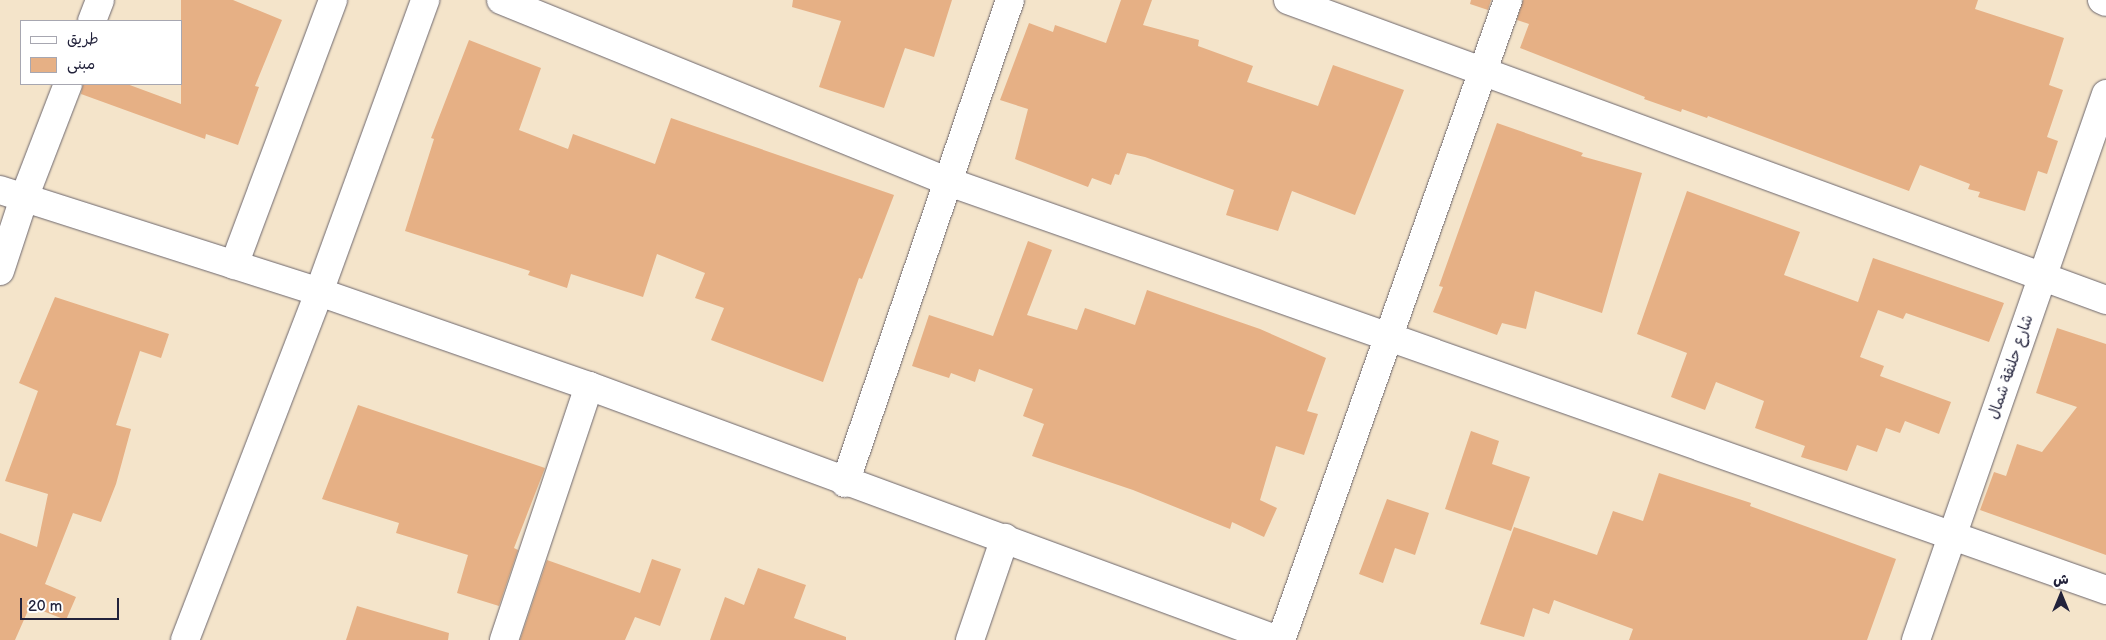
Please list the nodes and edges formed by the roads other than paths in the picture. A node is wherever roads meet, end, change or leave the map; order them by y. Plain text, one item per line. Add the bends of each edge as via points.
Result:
1 (100, 0) edge
2 (333, 0) edge
3 (425, 0) edge
4 (500, 0) edge
5 (1010, 0) edge
6 (1288, 0) edge
7 (1508, 0) edge
8 (2102, 0) edge
9 (2106, 2) edge
10 (92, 20) edge
11 (1482, 72) junction
12 (67, 85) edge
13 (2106, 94) edge
14 (949, 182) junction
15 (12, 194) edge
16 (234, 266) junction
17 (0, 271) edge
18 (2042, 277) junction
19 (319, 292) junction
20 (2106, 300) edge
21 (1387, 336) junction
22 (589, 386) junction
23 (845, 483) junction
24 (1950, 534) junction
25 (1005, 538) junction
26 (2106, 590) edge
27 (185, 640) edge
28 (504, 640) edge
29 (970, 640) edge
30 (1280, 640) edge
31 (1916, 640) edge

1 - 10 street
2 - 16 street
3 - 19 street
4 - 14 street
5 - 14 street
6 - 11 street
7 - 11 street
8 - 9 street
11 - 18 street
11 - 21 street
12 - 15 street
13 - 18 street, شارع حلنقة شمال
14 - 21 street
14 - 23 street
15 - 16 street
15 - 17 street
16 - 19 street
18 - 20 street
18 - 24 street, شارع حلنقة شمال
19 - 22 street
19 - 27 street
21 - 24 street
21 - 30 street
22 - 23 street
22 - 28 street
23 - 25 street
24 - 26 street
24 - 31 street, شارع حلنقة شمال
25 - 29 street
25 - 30 street

